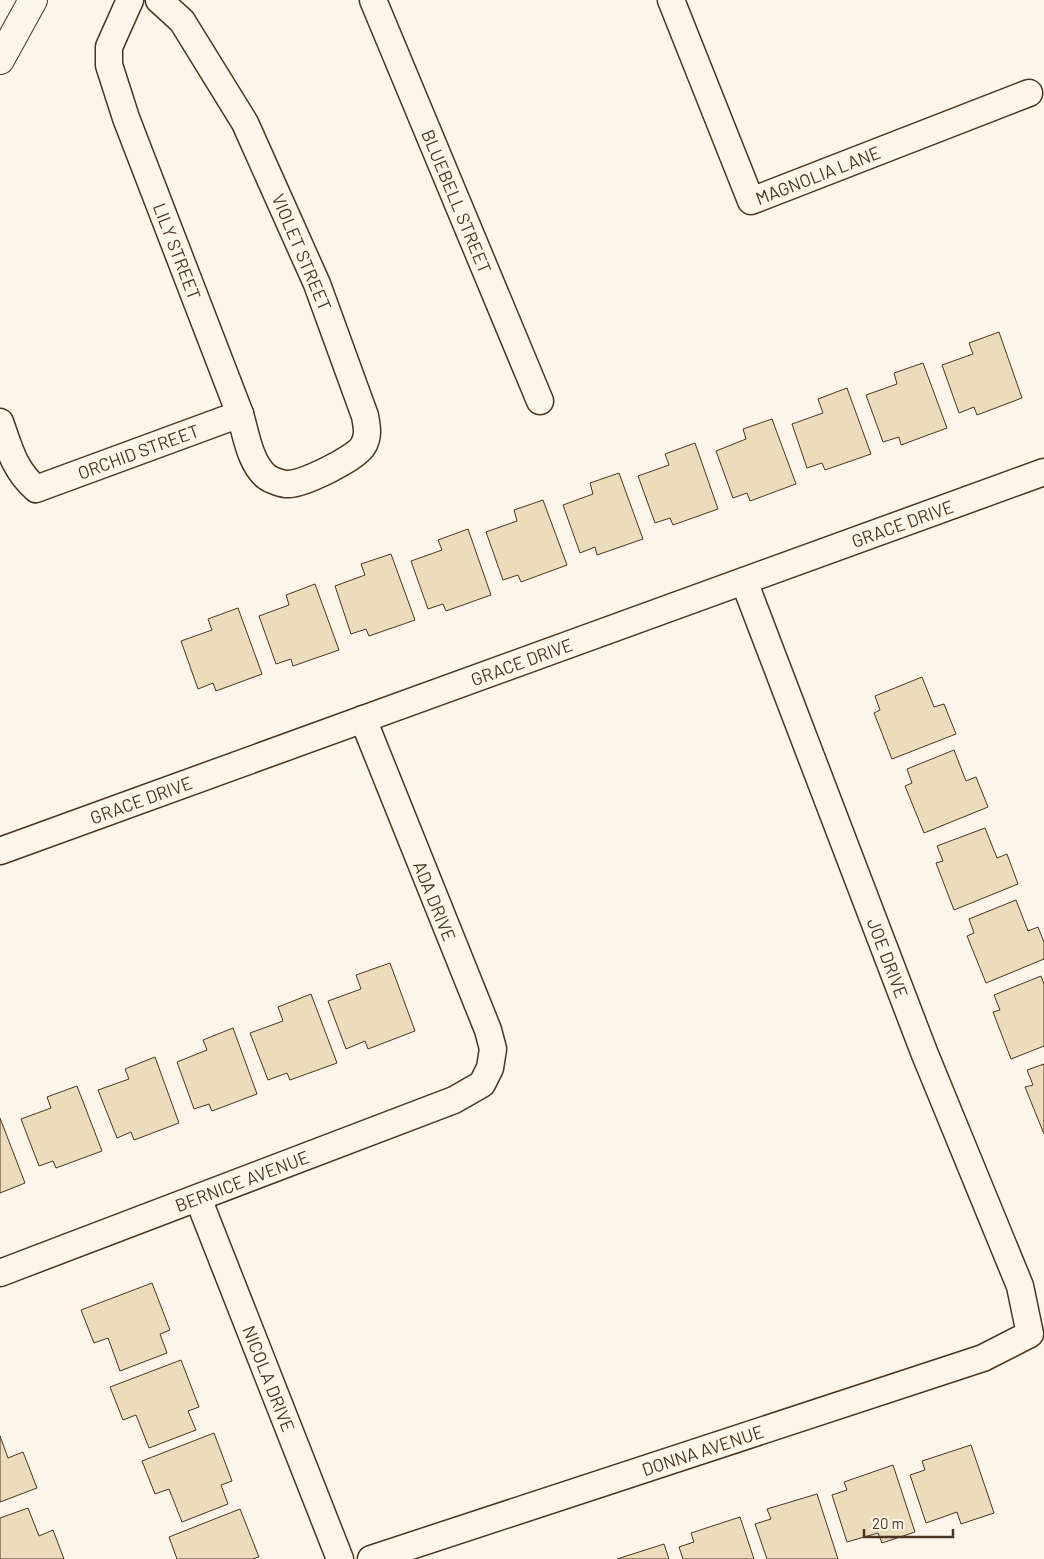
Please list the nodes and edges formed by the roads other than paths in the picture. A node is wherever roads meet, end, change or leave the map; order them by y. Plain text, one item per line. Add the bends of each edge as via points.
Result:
1 (33, 0) edge
2 (130, 0) edge
3 (159, 0) edge
4 (373, 0) edge
5 (671, 0) edge
6 (0, 60) edge
7 (1029, 93) dead end
8 (540, 401) dead end
9 (240, 414) junction
10 (0, 422) edge
11 (1044, 472) edge
12 (288, 485) joint
13 (744, 581) junction
14 (363, 719) junction
15 (0, 851) edge
16 (482, 1084) joint
17 (198, 1198) junction
18 (0, 1273) edge
19 (1030, 1334) joint
20 (340, 1559) edge
21 (371, 1559) edge

1 - 6 main road
2 - 9 street, LILY STREET via 109,47 109,65 126,118
3 - 12 street, VIOLET STREET via 182,21 245,123 317,284 365,416 368,434 363,447 348,460
4 - 8 street, BLUEBELL STREET
5 - 7 street, MAGNOLIA LANE via 750,202
9 - 10 street, ORCHID STREET via 36,489 24,478 14,460
9 - 12 street, LILY STREET via 258,467 268,478
11 - 13 street, GRACE DRIVE
13 - 14 street, GRACE DRIVE
13 - 19 street, JOE DRIVE via 924,1052 1020,1286
14 - 15 street, GRACE DRIVE
14 - 16 street, ADA DRIVE via 488,1030 493,1049 490,1068
16 - 17 street, BERNICE AVENUE via 454,1100
17 - 18 street, BERNICE AVENUE
17 - 20 street, NICOLA DRIVE
19 - 21 street, DONNA AVENUE via 983,1358

